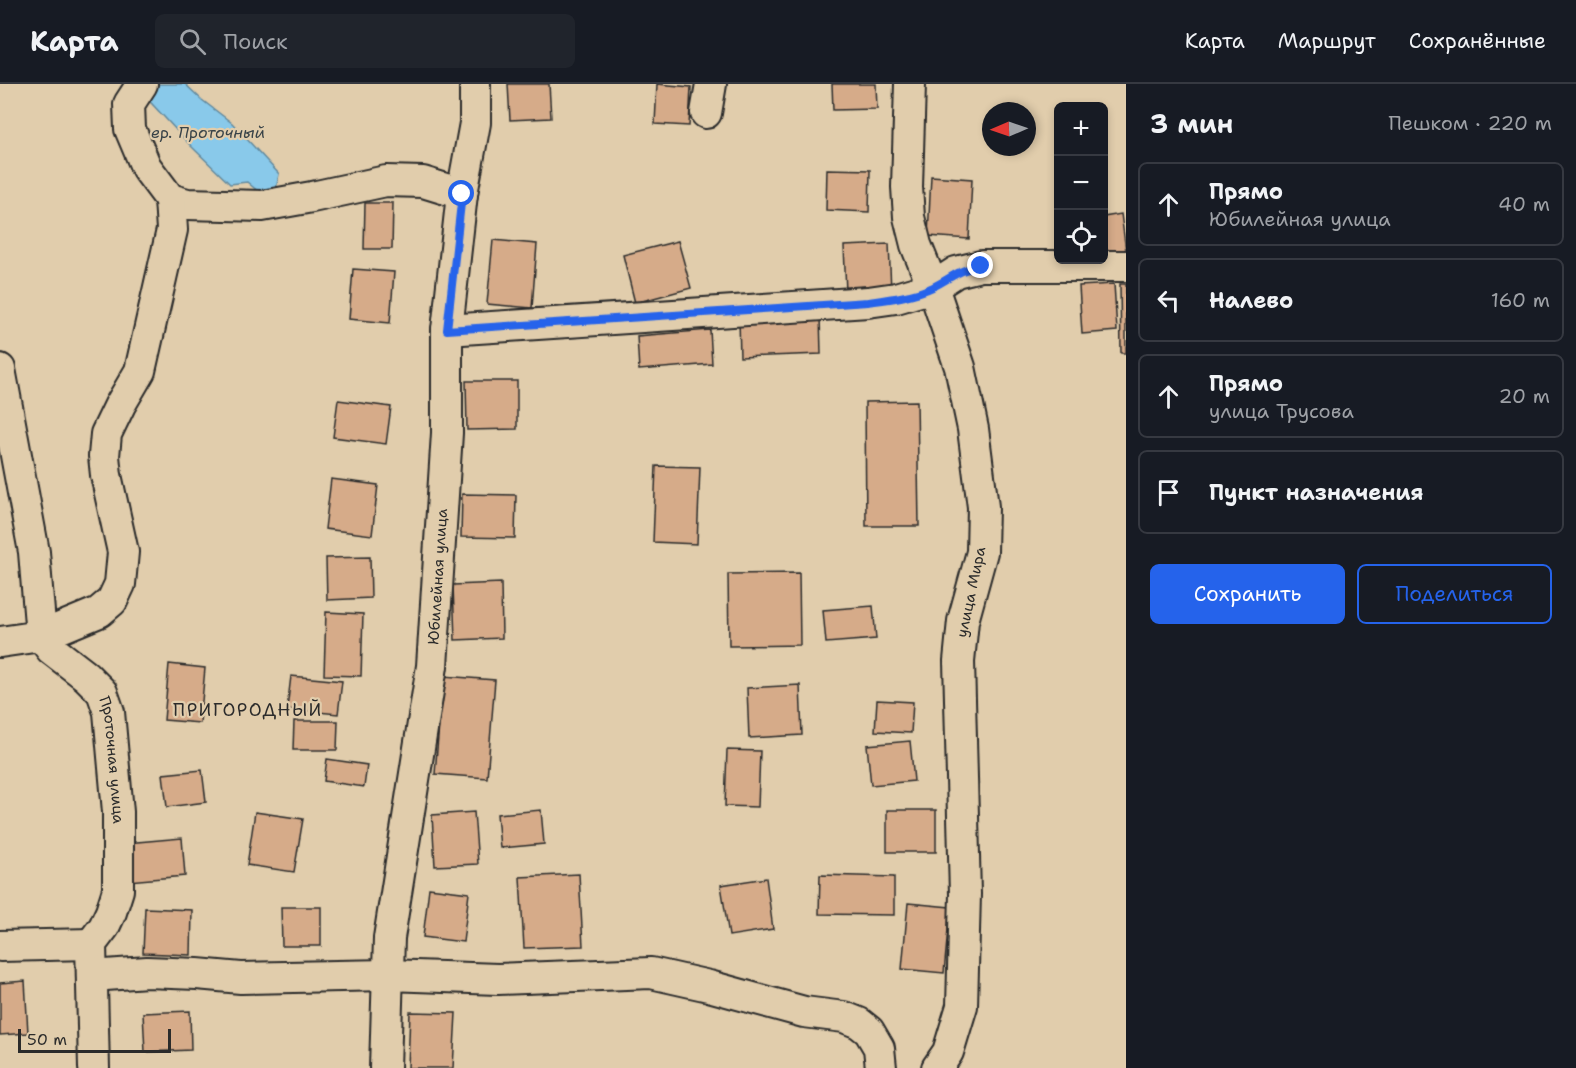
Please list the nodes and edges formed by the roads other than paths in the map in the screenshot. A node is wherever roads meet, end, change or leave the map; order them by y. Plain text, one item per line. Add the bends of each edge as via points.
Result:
1 (142, 84) edge
2 (475, 84) edge
3 (711, 84) edge
4 (910, 84) edge
5 (706, 113) dead end
6 (462, 194) junction
7 (170, 199) junction
8 (1126, 266) edge
9 (933, 287) junction
10 (447, 330) junction
11 (0, 369) edge
12 (41, 636) junction
13 (0, 642) edge
14 (91, 944) junction
15 (0, 946) edge
16 (388, 975) junction
17 (92, 976) junction
18 (94, 1068) edge
19 (385, 1068) edge
20 (880, 1068) edge
21 (937, 1068) edge

1 - 7 street via 129,104 130,129 146,167
2 - 6 street, Юбилейная улица via 475,123
3 - 5 street
4 - 9 street, улица Мира via 909,217
6 - 7 street via 423,182 386,181 262,206 187,204
6 - 10 street, Юбилейная улица
7 - 12 street via 172,231 140,371 106,434 106,475 123,552 120,584 112,601 99,612
8 - 9 street via 981,266 956,272
9 - 10 street via 868,302
9 - 21 street, улица Мира via 960,367 983,507 982,552 963,621 959,661 965,894 962,1006 948,1052
10 - 16 street, Юбилейная улица via 447,433 432,666 389,938
11 - 12 street via 34,552
12 - 13 street
12 - 14 street, Проточная улица via 102,692 109,712 118,812 118,890 104,927
14 - 15 street
14 - 17 street
16 - 17 street via 241,978 147,972
16 - 19 street, Юбилейная улица
16 - 20 street via 498,979 651,973 859,1023 879,1048
17 - 18 street

